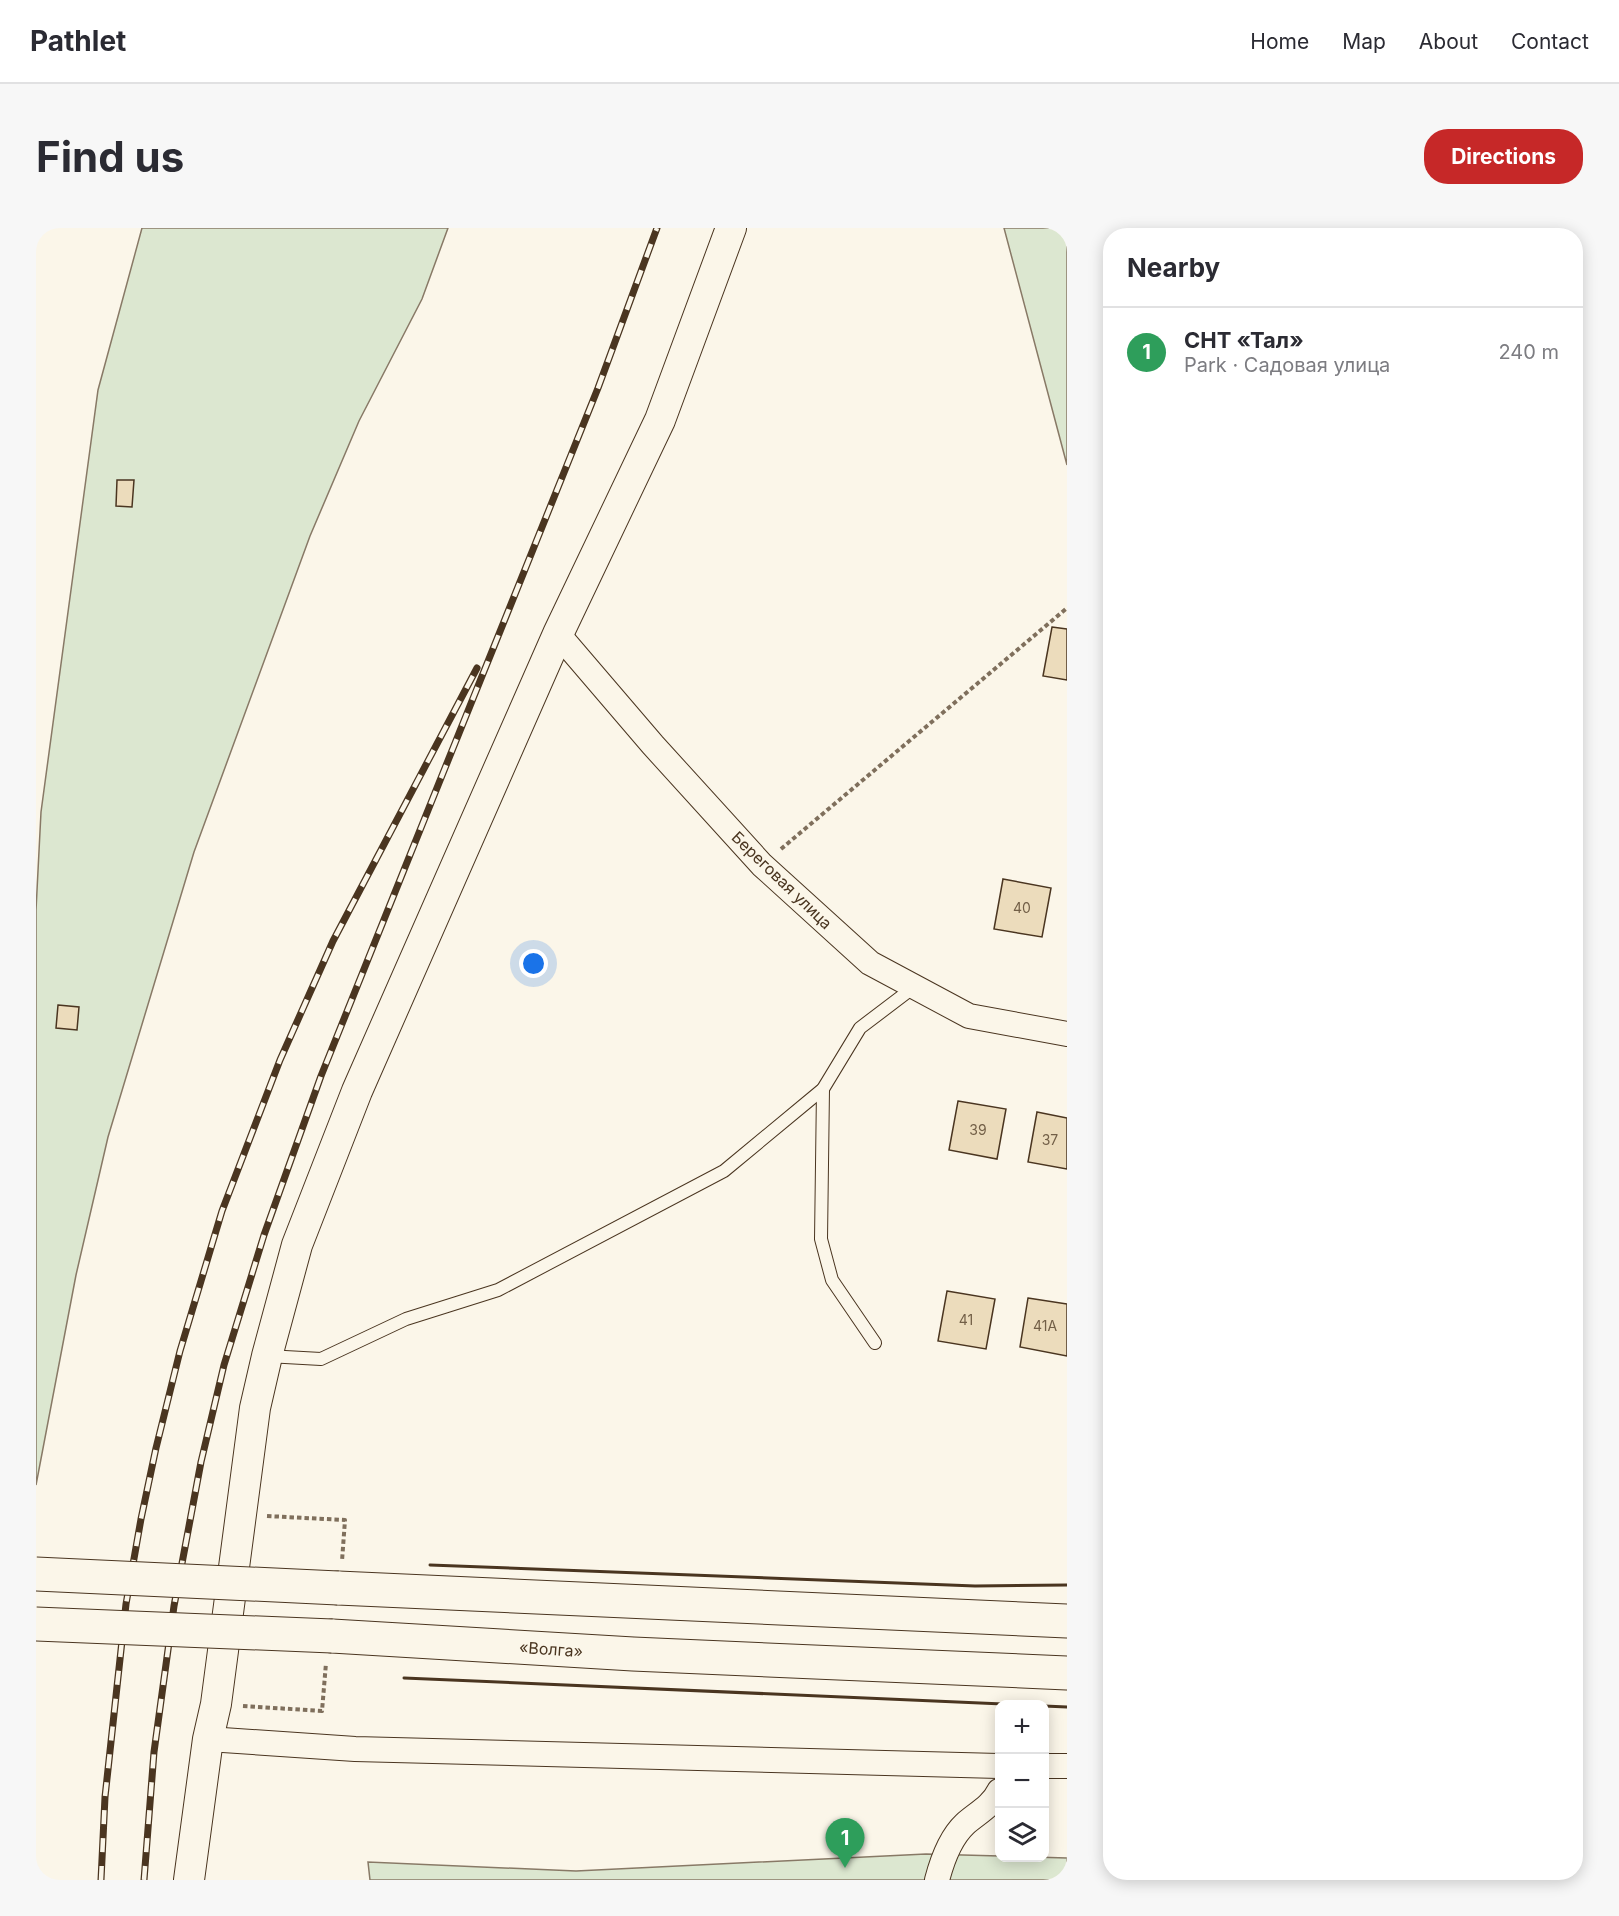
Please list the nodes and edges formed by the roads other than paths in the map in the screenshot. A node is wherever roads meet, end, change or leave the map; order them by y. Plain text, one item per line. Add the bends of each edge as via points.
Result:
1 (731, 228) edge
2 (558, 634) junction
3 (914, 987) junction
4 (1067, 1034) edge
5 (823, 1089) junction
6 (875, 1343) dead end
7 (267, 1356) junction
8 (36, 1574) edge
9 (1067, 1621) edge
10 (36, 1624) edge
11 (1067, 1673) edge
12 (208, 1739) junction
13 (995, 1766) edge
14 (1049, 1766) edge
15 (1067, 1766) edge
16 (995, 1799) edge
17 (189, 1880) edge
18 (936, 1880) edge

1 - 2 street via 660,420
2 - 3 street, Береговая улица via 762,865 870,963
2 - 7 street via 357,1091 297,1245
3 - 4 street, Береговая улица via 969,1016
3 - 5 lane via 860,1028
5 - 6 lane via 821,1239 832,1280
5 - 7 lane via 724,1171 498,1290 406,1319 321,1359
7 - 12 street via 255,1408 216,1704
8 - 9 highway, bridge via 340,1578
10 - 11 highway, «Волга», bridge via 329,1650 633,1654
12 - 13 street via 355,1749
12 - 17 street
14 - 15 street
16 - 18 street via 962,1827 942,1859

